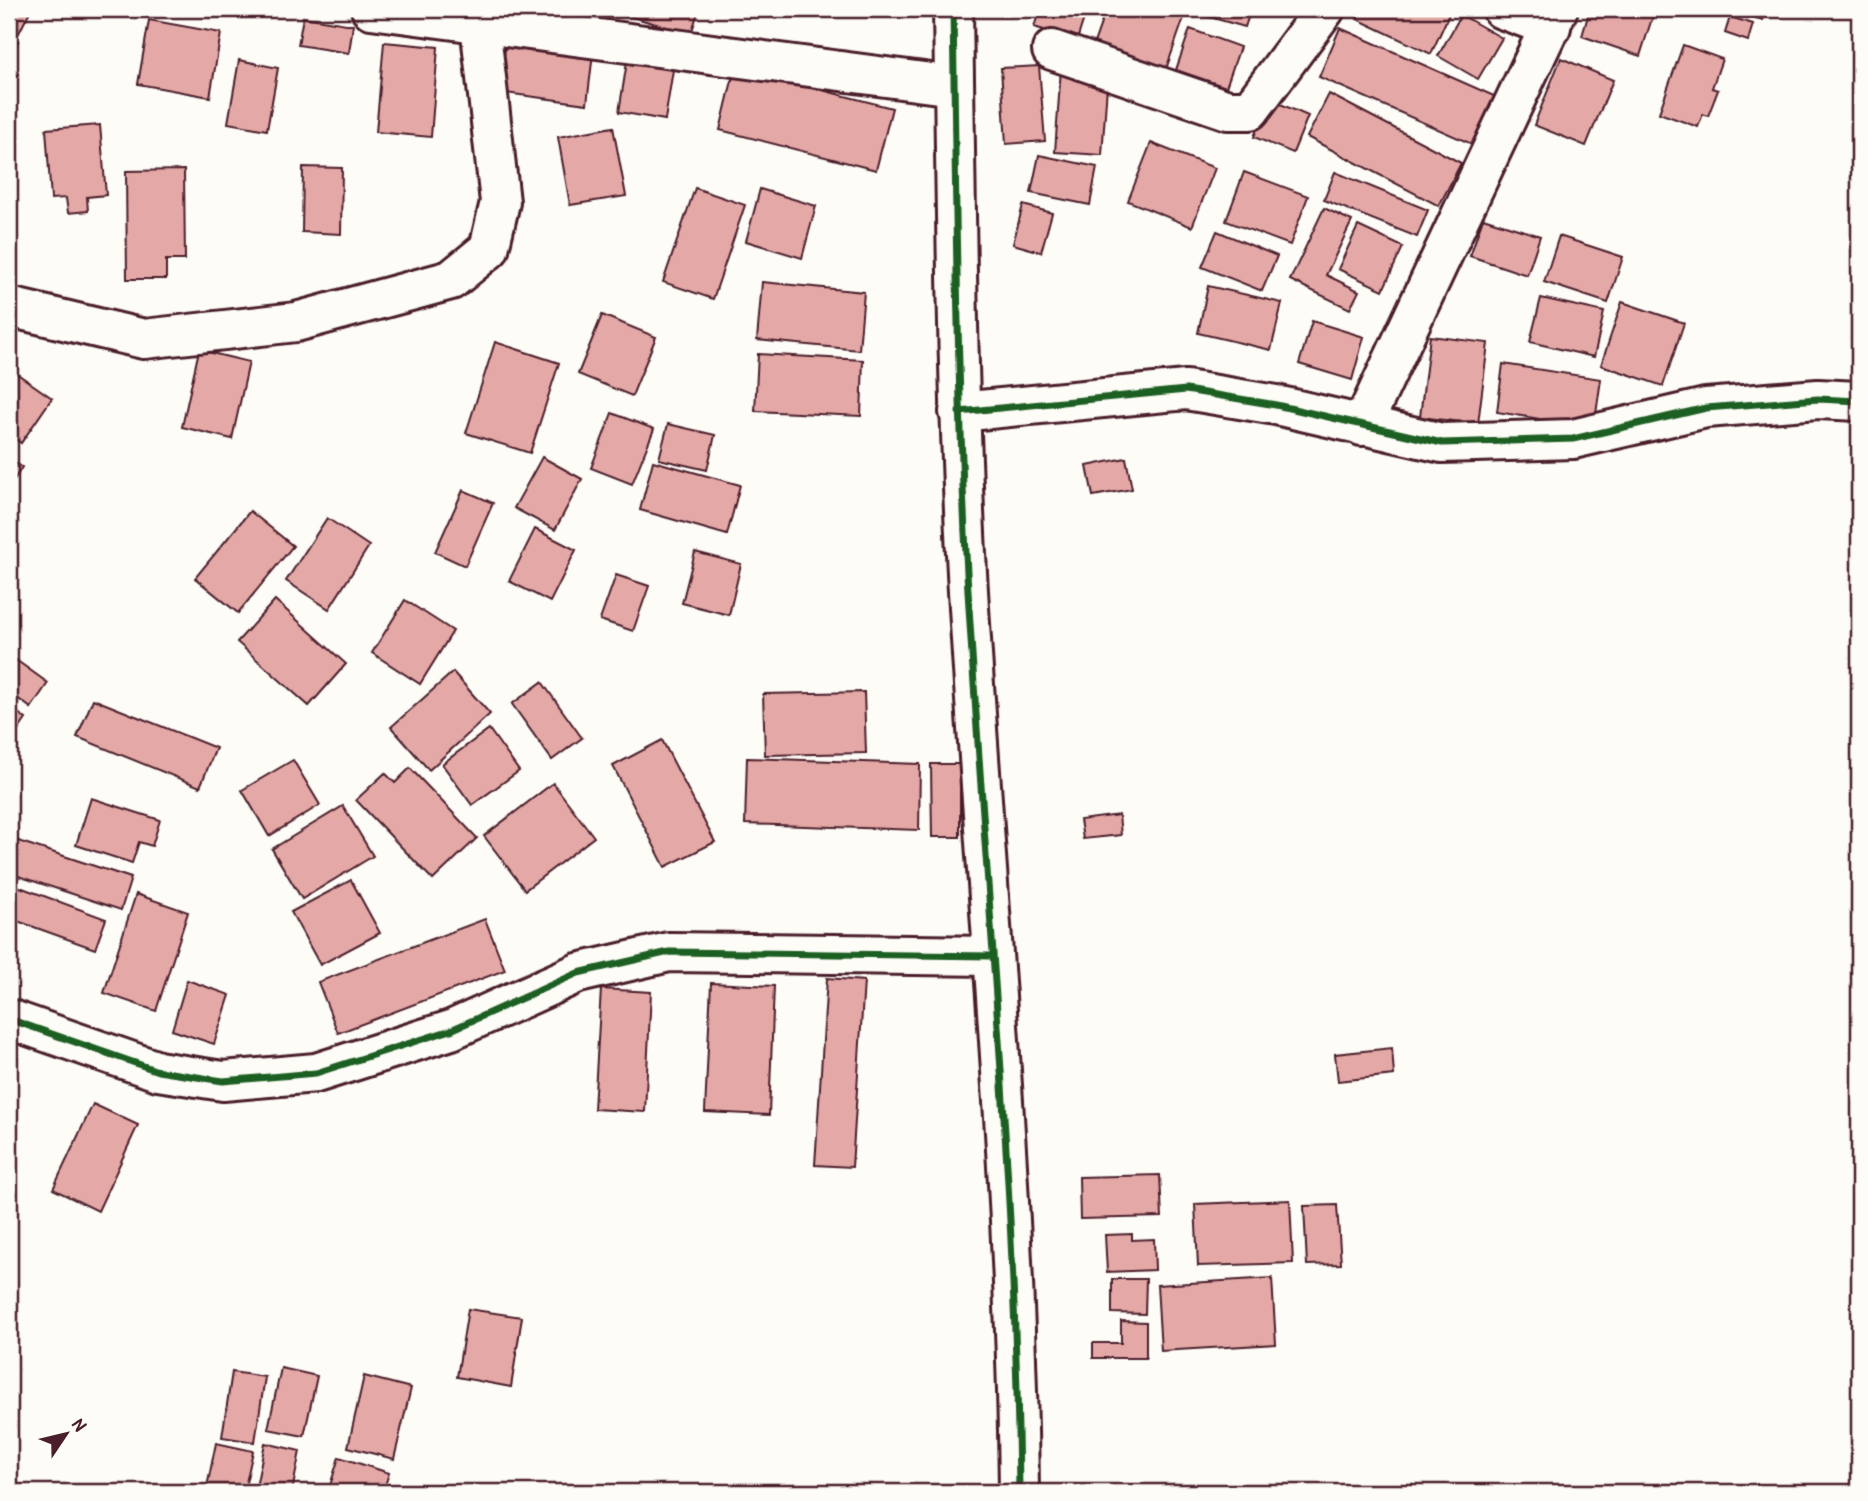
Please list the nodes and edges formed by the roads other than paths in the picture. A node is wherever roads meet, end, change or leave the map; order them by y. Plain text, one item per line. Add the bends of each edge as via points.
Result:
1 (371, 9) edge
2 (953, 9) edge
3 (1325, 9) edge
4 (1502, 9) edge
5 (1554, 18) edge
6 (480, 24) junction
7 (1052, 50) dead end
8 (954, 86) junction
9 (9, 307) edge
10 (1859, 401) edge
11 (959, 412) junction
12 (1362, 426) junction
13 (992, 956) junction
14 (9, 1019) edge
15 (1019, 1492) edge

1 - 6 street
2 - 8 street
3 - 7 street via 1250,110 1228,110
4 - 5 street
5 - 12 street
6 - 8 street
6 - 9 street via 500,202 489,248 451,280 296,322 144,339
8 - 11 street
10 - 12 street via 1818,399 1706,408 1573,439 1442,443
11 - 12 street via 1186,390
11 - 13 street
13 - 14 street via 669,952 578,973 451,1030 316,1073 223,1081 158,1071
13 - 15 street via 1002,1055 1018,1370

